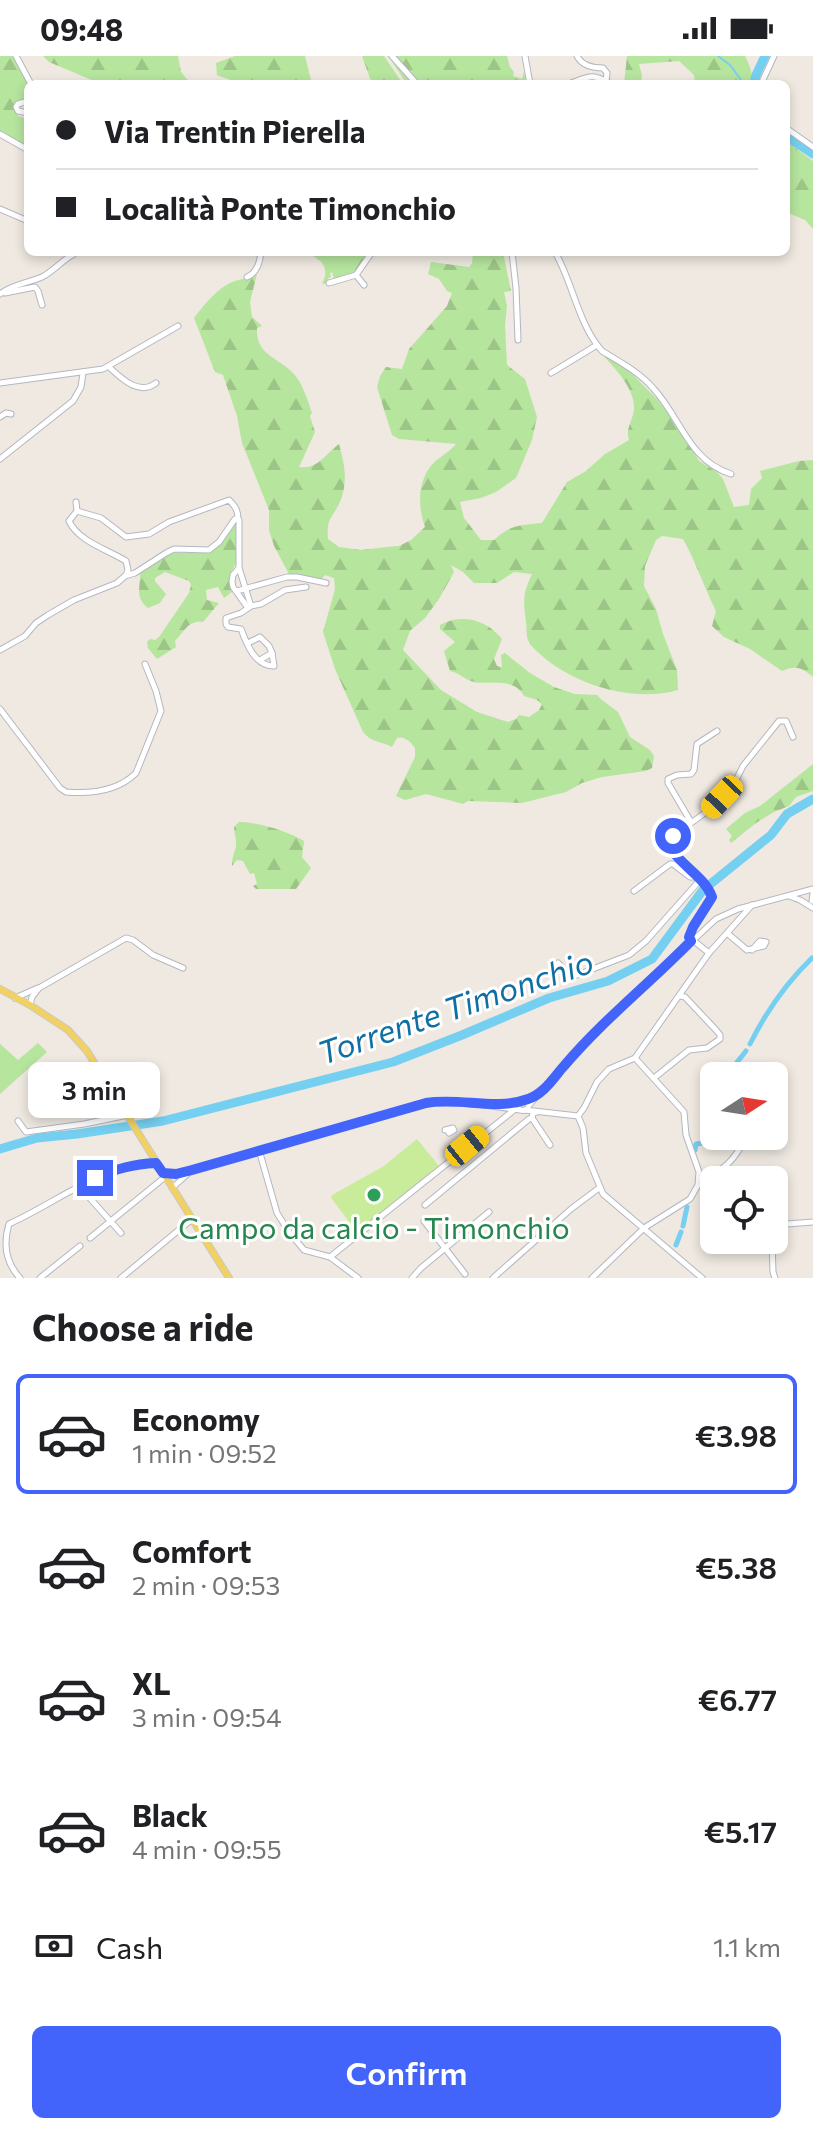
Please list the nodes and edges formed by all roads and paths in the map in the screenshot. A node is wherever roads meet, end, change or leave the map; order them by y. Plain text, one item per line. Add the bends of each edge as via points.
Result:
1 (16, 56) edge
2 (392, 56) edge
3 (525, 56) edge
4 (577, 56) edge
5 (774, 56) edge
6 (29, 80) edge
7 (413, 80) edge
8 (529, 80) edge
9 (582, 80) edge
10 (604, 80) edge
11 (608, 80) edge
12 (763, 80) edge
13 (24, 102) edge
14 (24, 112) edge
15 (790, 131) edge
16 (0, 134) edge
17 (813, 147) edge
18 (24, 148) edge
19 (0, 209) edge
20 (24, 219) edge
21 (67, 256) edge
22 (260, 256) edge
23 (369, 256) edge
24 (512, 256) edge
25 (557, 256) edge
26 (356, 275) junction
27 (247, 277) dead end
28 (329, 283) dead end
29 (364, 285) dead end
30 (0, 294) edge
31 (42, 305) dead end
32 (178, 326) dead end
33 (518, 340) dead end
34 (597, 345) junction
35 (109, 367) junction
36 (83, 373) junction
37 (551, 373) dead end
38 (0, 383) edge
39 (156, 383) dead end
40 (11, 414) dead end
41 (0, 417) edge
42 (0, 459) edge
43 (733, 472) dead end
44 (76, 502) dead end
45 (77, 511) junction
46 (238, 519) junction
47 (239, 568) junction
48 (125, 576) junction
49 (326, 583) dead end
50 (306, 587) dead end
51 (246, 589) junction
52 (237, 591) junction
53 (249, 607) junction
54 (248, 643) junction
55 (0, 650) edge
56 (272, 653) junction
57 (260, 660) junction
58 (145, 664) dead end
59 (0, 709) edge
60 (717, 731) dead end
61 (793, 737) dead end
62 (691, 822) junction
63 (700, 880) junction
64 (634, 891) dead end
65 (813, 891) edge
66 (802, 892) junction
67 (788, 896) junction
68 (752, 905) junction
69 (812, 905) edge
70 (727, 933) junction
71 (691, 941) junction
72 (752, 950) dead end
73 (709, 953) junction
74 (558, 963) dead end
75 (183, 968) dead end
76 (39, 988) junction
77 (0, 989) edge
78 (679, 996) junction
79 (15, 998) junction
80 (30, 1005) junction
81 (635, 1058) junction
82 (654, 1078) junction
83 (484, 1104) junction
84 (523, 1106) junction
85 (506, 1108) junction
86 (538, 1111) junction
87 (128, 1116) junction
88 (578, 1116) junction
89 (502, 1119) junction
90 (529, 1119) junction
91 (18, 1121) dead end
92 (538, 1126) junction
93 (550, 1145) dead end
94 (259, 1150) junction
95 (740, 1150) edge
96 (156, 1163) junction
97 (728, 1166) edge
98 (192, 1170) junction
99 (176, 1174) junction
100 (699, 1179) joint
101 (167, 1180) junction
102 (79, 1186) junction
103 (599, 1188) junction
104 (425, 1205) dead end
105 (489, 1212) dead end
106 (192, 1219) junction
107 (110, 1221) junction
108 (424, 1221) dead end
109 (813, 1222) edge
110 (9, 1224) junction
111 (788, 1224) edge
112 (0, 1227) edge
113 (644, 1228) junction
114 (121, 1233) dead end
115 (90, 1238) dead end
116 (80, 1246) dead end
117 (444, 1248) junction
118 (772, 1254) edge
119 (330, 1257) junction
120 (465, 1274) dead end
121 (17, 1277) edge
122 (40, 1278) edge
123 (121, 1278) edge
124 (229, 1278) edge
125 (356, 1278) edge
126 (412, 1278) edge
127 (493, 1278) edge
128 (592, 1278) edge
129 (702, 1278) edge
130 (775, 1278) edge

1 - 6 street
2 - 7 street
3 - 8 street
4 - 11 street via 581,63 603,68
5 - 12 street
9 - 10 street
13 - 14 street via 16,107
15 - 17 street
16 - 18 street
19 - 20 street
21 - 30 street via 43,276
22 - 27 street via 255,272
23 - 26 street
24 - 33 street
25 - 34 street
26 - 28 street
26 - 29 street
30 - 31 street via 35,287
32 - 35 street
34 - 37 street
34 - 43 street via 654,389 701,457 721,471
35 - 36 street
35 - 39 street via 140,388
36 - 38 street
36 - 42 street via 73,401
40 - 41 street
44 - 45 street
45 - 46 street via 101,518 126,537 149,534 224,500 233,503
45 - 48 street via 71,527 126,561
46 - 47 street
46 - 48 street via 209,550 174,549
47 - 51 street
47 - 52 street via 232,582
48 - 55 street via 48,615
49 - 51 street via 287,577
50 - 53 street via 285,590
51 - 52 street
51 - 53 street
52 - 53 street
53 - 54 street via 225,621 228,627 241,629
54 - 56 street via 261,637
54 - 57 street
56 - 57 street
56 - 57 street via 274,666
58 - 59 street via 161,711 136,773 114,788 66,792
60 - 62 street via 697,744 691,774 668,779
61 - 62 street via 788,723 779,721 734,784
62 - 63 street via 673,836 670,847
63 - 64 street via 670,864
63 - 71 street via 712,897 693,927
63 - 74 street via 629,955 572,977
65 - 66 street
65 - 69 street
66 - 67 street
66 - 69 street
67 - 68 street
67 - 69 street
68 - 70 street
68 - 71 street via 721,916
70 - 72 street
70 - 73 street
71 - 73 street
71 - 84 street
73 - 78 street
75 - 76 street via 126,938
76 - 79 street
76 - 80 street
77 - 79 main road
78 - 81 street
78 - 82 street via 721,1038 707,1048 689,1050
79 - 80 main road
80 - 87 main road via 68,1030 87,1051
81 - 82 street
81 - 88 street via 609,1069
82 - 100 street via 684,1112
83 - 84 street
83 - 85 street
83 - 94 street via 426,1103
84 - 85 street
84 - 86 street
84 - 89 street
84 - 90 street
85 - 89 street
86 - 88 street
86 - 92 street via 532,1115
87 - 91 street via 26,1132
87 - 96 main road
88 - 103 street
89 - 119 street
90 - 92 street
90 - 104 street
92 - 93 street
94 - 98 street
94 - 119 street via 279,1218 304,1250
95 - 97 street
96 - 101 main road
96 - 102 street via 120,1168
98 - 99 street
98 - 101 street
99 - 101 street
99 - 101 street
100 - 113 street via 690,1199
101 - 106 main road
101 - 107 street
102 - 107 street
102 - 110 street
103 - 113 street
103 - 127 street
105 - 117 street
106 - 123 street
106 - 124 main road
107 - 114 street
107 - 115 street
108 - 117 street
109 - 111 street
110 - 112 street
110 - 121 street via 6,1254
113 - 128 street
113 - 129 street
116 - 122 street
117 - 120 street
117 - 126 street
118 - 130 street
119 - 125 street

